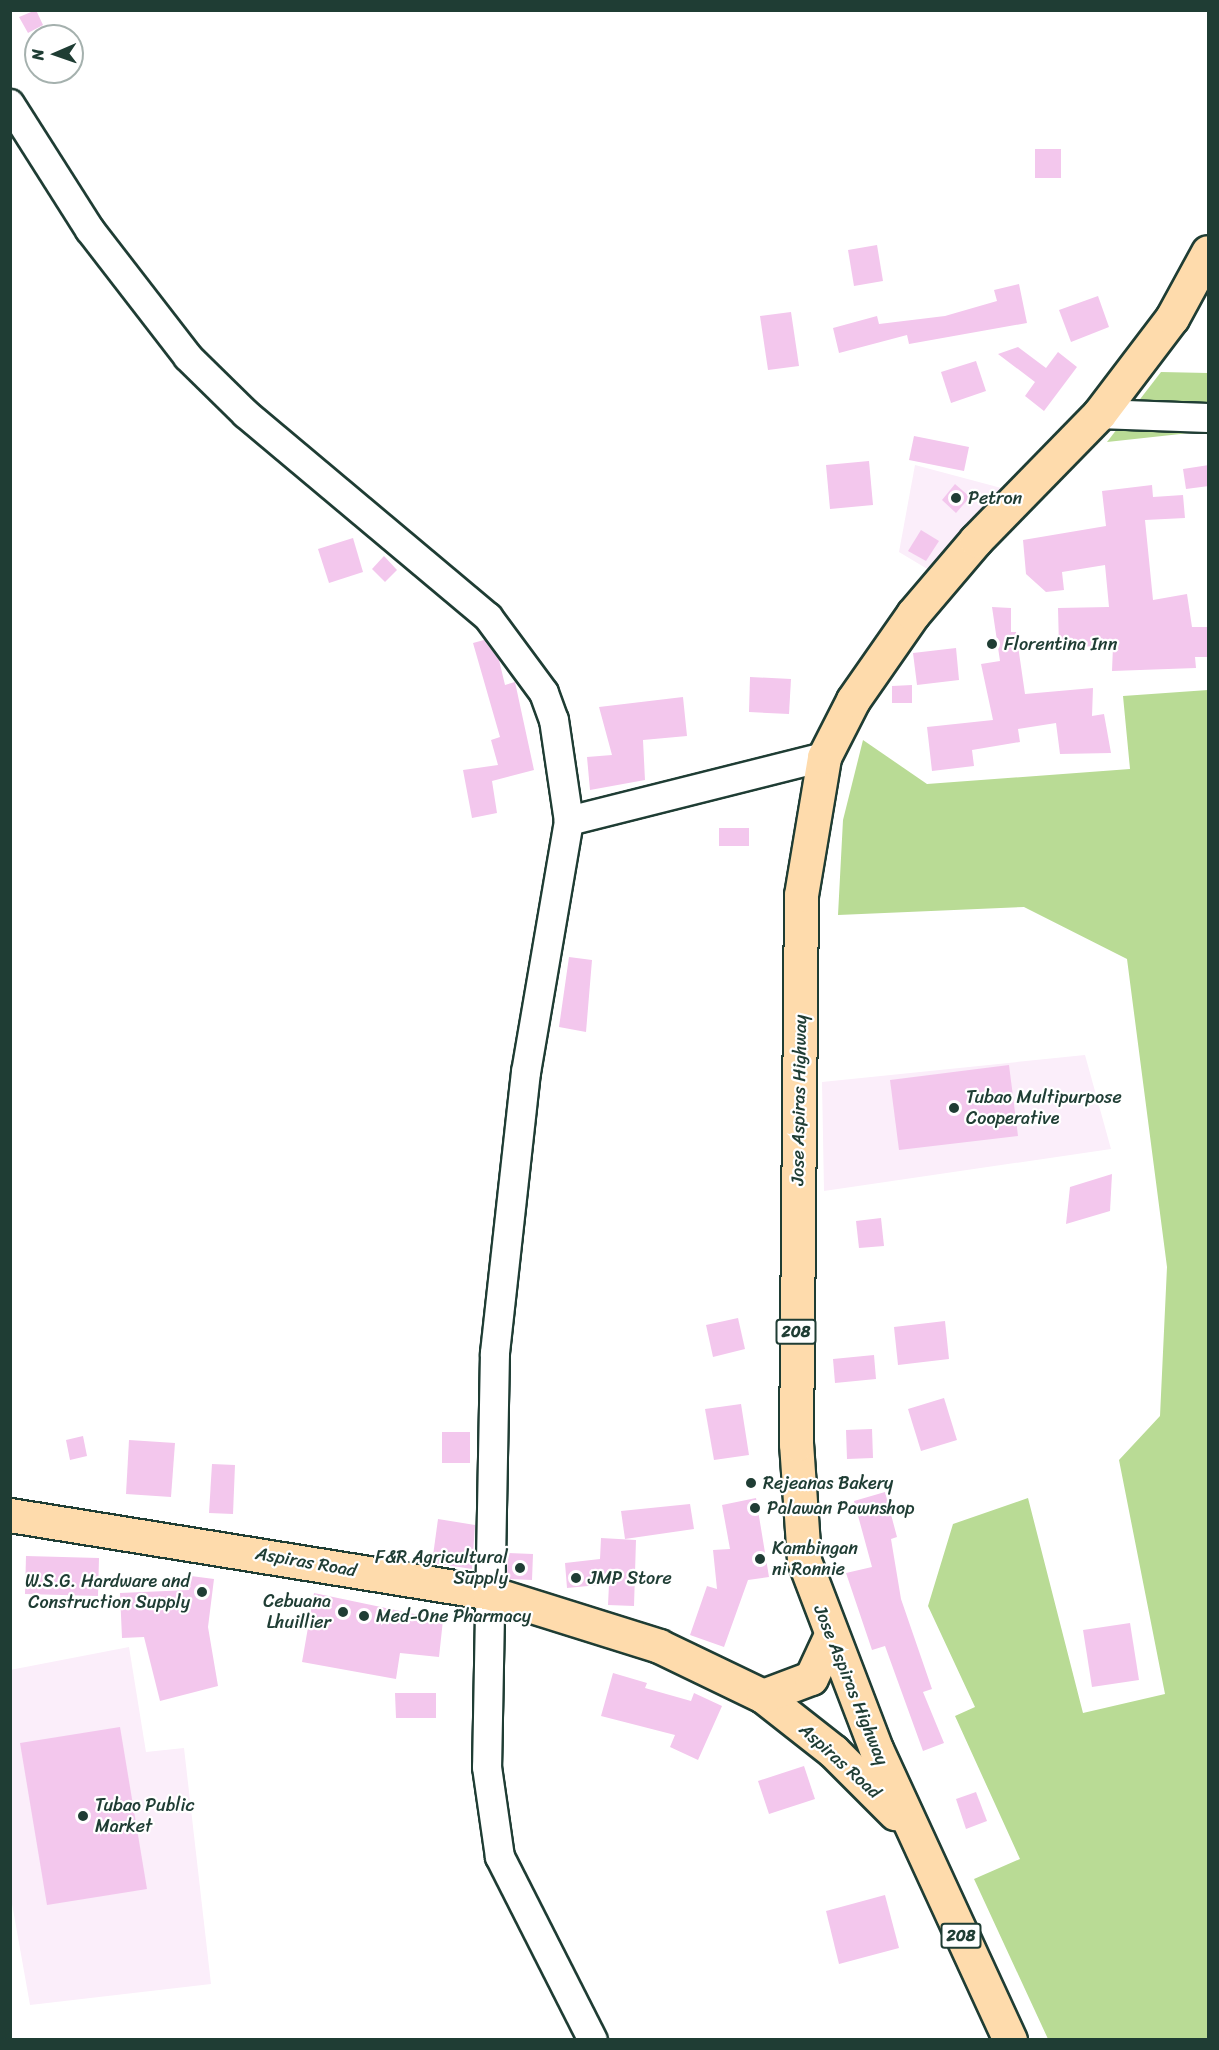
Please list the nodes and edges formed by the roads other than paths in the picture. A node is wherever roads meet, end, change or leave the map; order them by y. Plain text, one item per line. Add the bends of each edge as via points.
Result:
1 (10, 104) edge
2 (1209, 252) edge
3 (1099, 414) junction
4 (1209, 418) edge
5 (824, 757) junction
6 (568, 821) junction
7 (10, 1515) edge
8 (490, 1593) junction
9 (831, 1635) junction
10 (763, 1696) junction
11 (912, 1832) junction
12 (593, 2040) edge
13 (1010, 2040) edge

1 - 6 street via 90,230 188,357 246,414 488,617 524,662 554,720
2 - 3 main road, Jose Aspiras Highway / 208 via 1172,318
3 - 4 street
3 - 5 main road, Jose Aspiras Highway / 208 via 976,540 914,614 854,700
5 - 6 street
5 - 9 main road, Jose Aspiras Highway / 208 via 801,895 796,1444 804,1560
6 - 8 street via 526,1072 499,1308
7 - 8 main road, Aspiras Road
8 - 10 main road, Aspiras Road via 659,1646
8 - 12 street via 488,1767 500,1857
9 - 10 main road via 811,1678
9 - 11 main road, Jose Aspiras Highway / 208
10 - 11 main road, Aspiras Road via 850,1767
11 - 13 main road, Jose Aspiras Highway / 208

